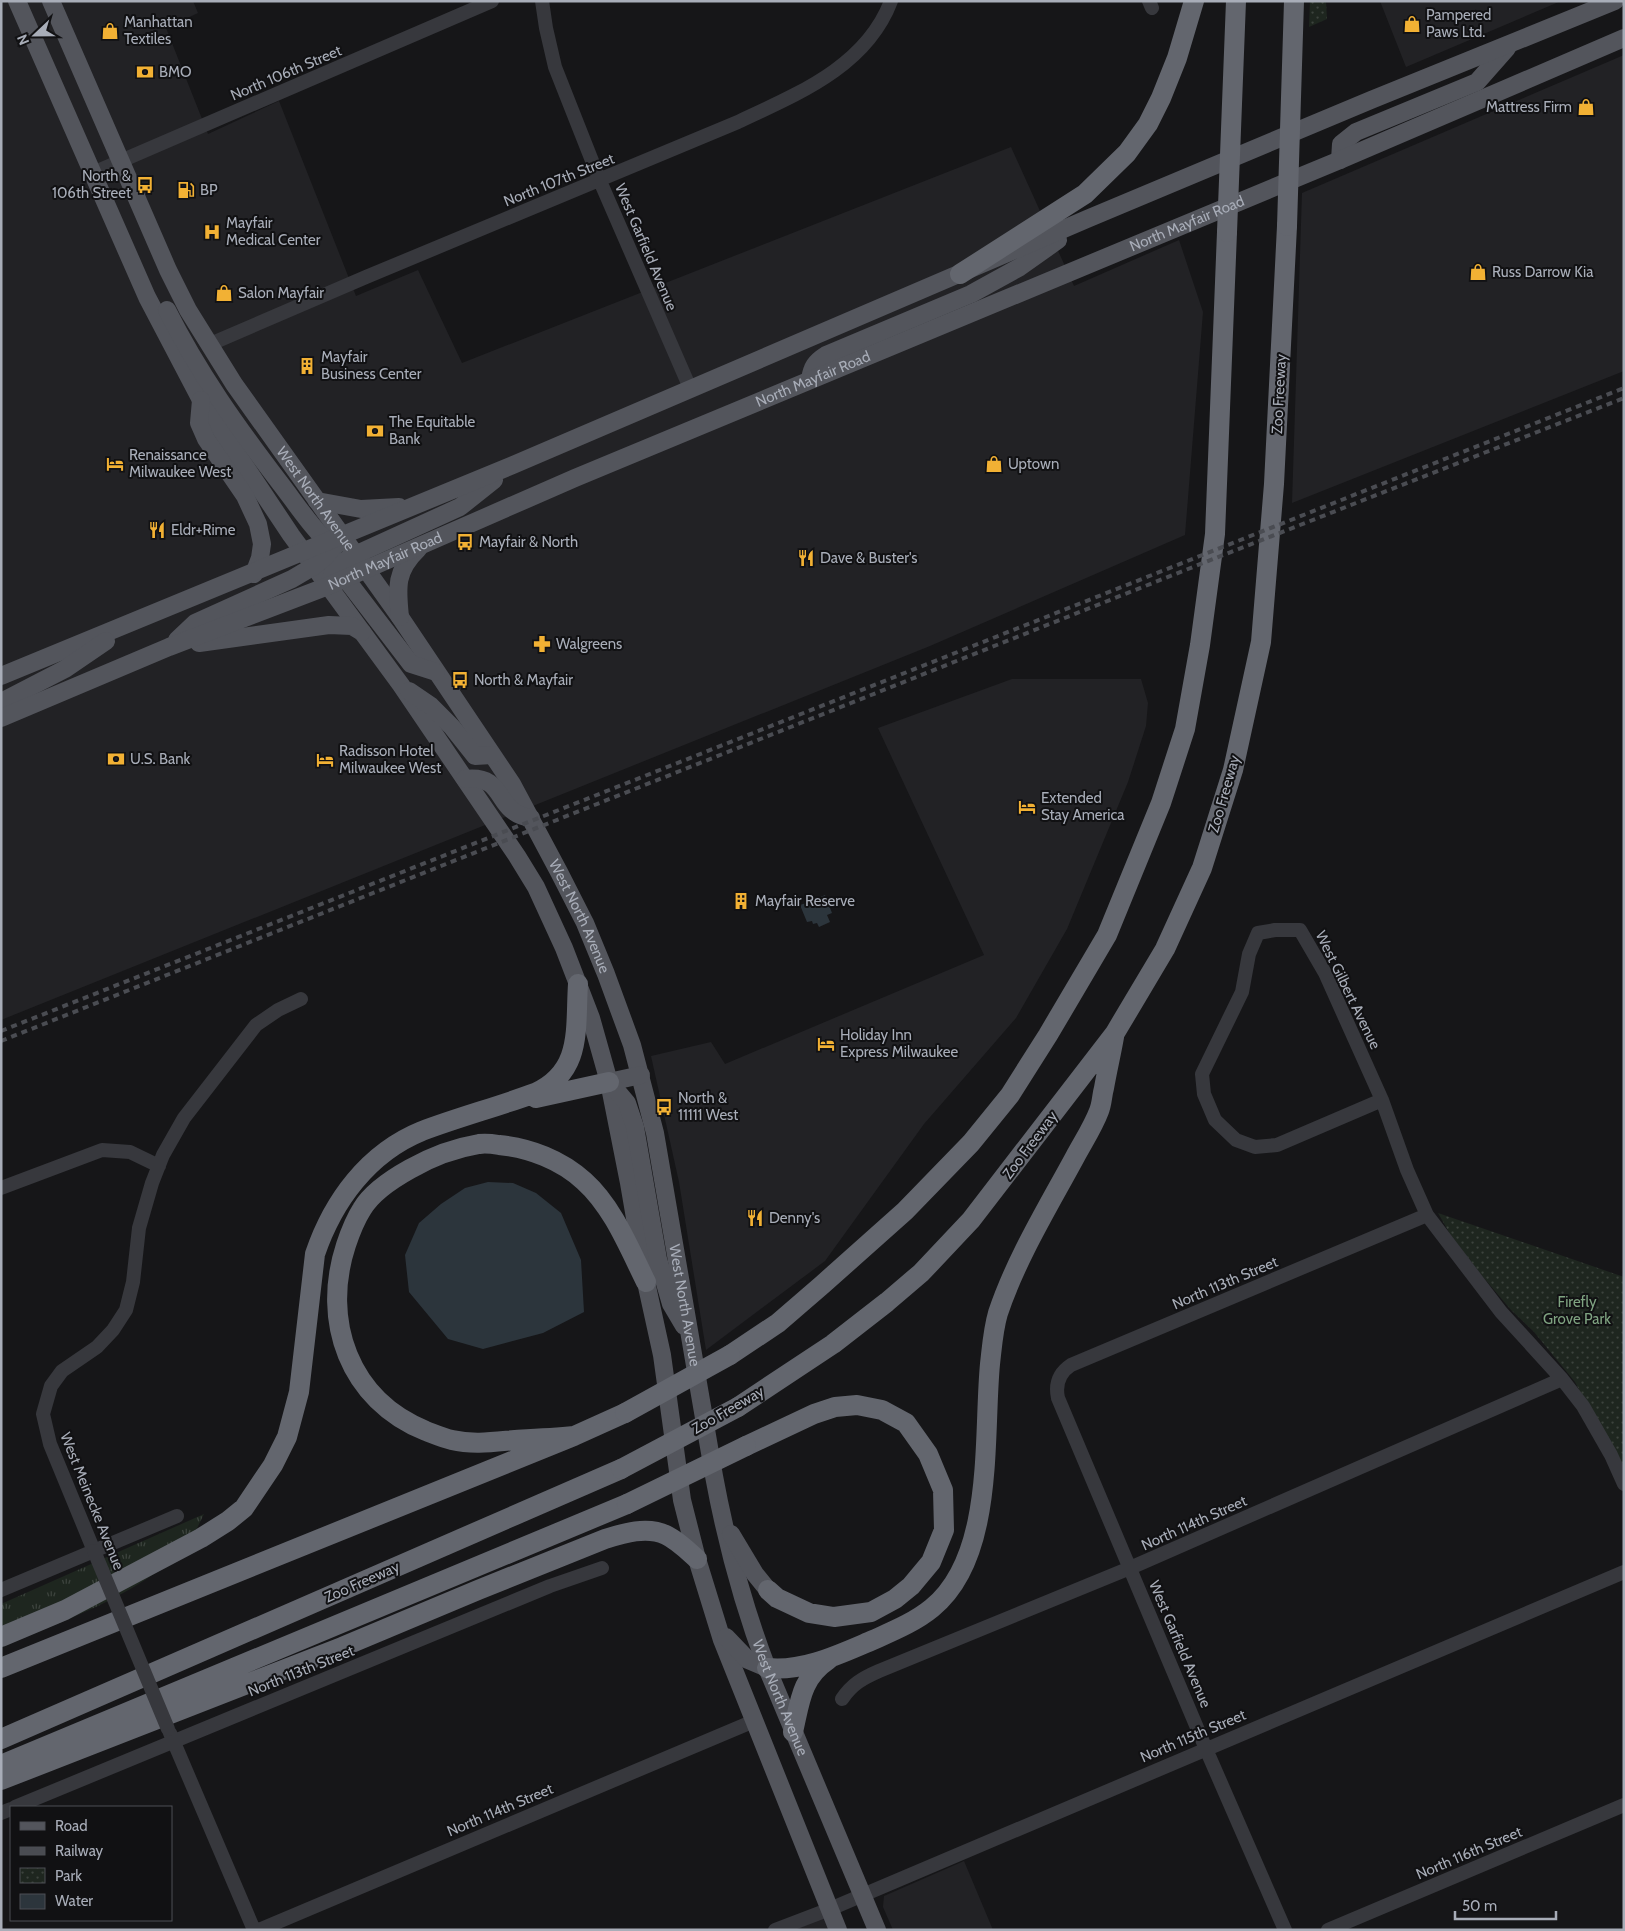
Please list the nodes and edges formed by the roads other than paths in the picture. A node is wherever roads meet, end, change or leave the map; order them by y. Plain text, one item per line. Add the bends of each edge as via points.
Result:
1 (18, 1) edge
2 (38, 1) edge
3 (51, 1) edge
4 (492, 1) edge
5 (542, 1) edge
6 (891, 1) edge
7 (1194, 1) edge
8 (1236, 1) edge
9 (1294, 1) edge
10 (1615, 1) edge
11 (1624, 28) edge
12 (1624, 38) edge
13 (1511, 44) junction
14 (1586, 54) junction
15 (102, 120) junction
16 (1340, 160) junction
17 (120, 162) junction
18 (93, 173) junction
19 (600, 181) junction
20 (1087, 219) junction
21 (122, 241) junction
22 (960, 274) junction
23 (208, 345) junction
24 (810, 379) junction
25 (690, 388) junction
26 (201, 400) junction
27 (513, 465) junction
28 (318, 502) junction
29 (414, 506) junction
30 (421, 546) junction
31 (304, 552) junction
32 (336, 556) junction
33 (365, 569) junction
34 (254, 574) junction
35 (328, 586) junction
36 (400, 617) junction
37 (133, 622) junction
38 (362, 632) junction
39 (169, 647) junction
40 (436, 672) junction
41 (1, 676) edge
42 (401, 685) junction
43 (1, 702) edge
44 (1, 718) edge
45 (492, 755) junction
46 (465, 779) junction
47 (531, 818) junction
48 (578, 984) junction
49 (301, 999) dead end
50 (1115, 1033) junction
51 (641, 1075) junction
52 (609, 1082) junction
53 (1382, 1100) junction
54 (493, 1108) junction
55 (158, 1166) junction
56 (1, 1188) edge
57 (1427, 1215) junction
58 (646, 1282) junction
59 (691, 1338) junction
60 (1562, 1379) junction
61 (1058, 1398) joint
62 (574, 1436) junction
63 (1624, 1484) edge
64 (177, 1516) dead end
65 (722, 1519) junction
66 (94, 1551) junction
67 (697, 1559) junction
68 (602, 1568) dead end
69 (1130, 1568) junction
70 (1624, 1572) edge
71 (1, 1590) edge
72 (768, 1590) joint
73 (719, 1629) junction
74 (1, 1637) edge
75 (835, 1656) junction
76 (1, 1668) edge
77 (767, 1668) junction
78 (842, 1699) dead end
79 (754, 1721) junction
80 (793, 1732) junction
81 (170, 1735) junction
82 (1, 1739) edge
83 (1206, 1749) junction
84 (1, 1765) edge
85 (1, 1780) edge
86 (17, 1806) edge
87 (1624, 1806) edge
88 (862, 1894) junction
89 (830, 1909) junction
90 (254, 1930) edge
91 (259, 1930) edge
92 (775, 1930) edge
93 (838, 1930) edge
94 (877, 1930) edge
95 (1285, 1930) edge
96 (1328, 1930) edge

1 - 18 main road, West North Avenue
2 - 15 main road via 72,76
3 - 15 main road, West North Avenue
4 - 17 street, North 106th Street
5 - 19 street, West Garfield Avenue via 555,67
6 - 19 street, North 107th Street via 874,33 862,47 814,85 738,122
7 - 22 highway via 1161,98 1148,124 1127,153 1086,194
8 - 62 highway, bridge via 1215,534 1200,645 1182,738 1161,803 1107,935 1010,1094 971,1143 906,1211 778,1323 730,1355 625,1413
9 - 50 highway, Zoo Freeway, bridge via 1274,484 1261,642 1233,770 1202,868 1165,949
10 - 13 main road, North Mayfair Road
11 - 14 main road
12 - 14 main road, North Mayfair Road
13 - 16 main road via 1477,82 1356,132 1341,144
13 - 20 main road, North Mayfair Road
14 - 16 main road, North Mayfair Road
15 - 17 main road, West North Avenue
16 - 24 main road, North Mayfair Road
17 - 18 street, North 106th Street
17 - 23 main road, West North Avenue via 168,270
18 - 21 main road, West North Avenue
19 - 23 street, North 107th Street
19 - 25 street, West Garfield Avenue
20 - 22 main road, North Mayfair Road
20 - 24 main road via 1020,266 971,294 826,355 816,362
21 - 26 main road, West North Avenue via 147,297
21 - 32 main road via 150,277 226,410
22 - 25 main road, North Mayfair Road
23 - 28 main road, West North Avenue
24 - 30 main road, North Mayfair Road
25 - 27 main road, North Mayfair Road
26 - 31 main road, West North Avenue
26 - 34 main road via 199,423 206,439 245,496 258,524 262,544
27 - 29 main road, North Mayfair Road
27 - 32 main road via 460,507
28 - 29 main road via 361,509
28 - 32 main road, West North Avenue
29 - 32 main road, North Mayfair Road
30 - 33 main road, North Mayfair Road
30 - 36 main road via 401,569
31 - 32 main road, North Mayfair Road
31 - 32 main road, West North Avenue
31 - 34 main road, North Mayfair Road
32 - 33 main road, West North Avenue
32 - 35 main road, West North Avenue
32 - 35 main road, North Mayfair Road
32 - 39 main road via 195,623
32 - 40 main road via 411,664
33 - 36 main road, West North Avenue
34 - 37 main road, North Mayfair Road
35 - 38 main road, West North Avenue
35 - 39 main road, North Mayfair Road
36 - 40 main road, West North Avenue
37 - 41 main road, North Mayfair Road
37 - 43 main road via 65,669
38 - 39 main road via 352,626 329,625
38 - 42 main road, West North Avenue
39 - 44 main road, North Mayfair Road
40 - 45 main road, West North Avenue
42 - 45 main road via 431,706 475,756
42 - 46 main road, West North Avenue
45 - 47 main road, West North Avenue
46 - 47 main road via 486,780 511,810 521,817
46 - 48 main road, West North Avenue via 536,887
47 - 51 main road, West North Avenue via 585,923
48 - 52 main road, West North Avenue
48 - 54 highway via 575,1042 565,1069 548,1087
49 - 55 street, West Meinecke Avenue via 256,1025 184,1118
50 - 75 highway via 1099,1110 1010,1283 993,1329 981,1504 969,1553 956,1580 932,1608 907,1624
50 - 82 highway, Zoo Freeway, bridge via 971,1220 921,1273 833,1344 738,1406 621,1469
51 - 52 main road
51 - 59 main road, West North Avenue via 664,1176
52 - 54 highway
52 - 58 main road, West North Avenue
52 - 59 main road via 627,1103 635,1127 658,1259 671,1304
53 - 53 street, West Gilbert Avenue via 1277,1145 1255,1147 1236,1140 1215,1120 1204,1094 1202,1074 1242,992 1249,954 1258,933 1300,930 1325,973
53 - 57 street, West Gilbert Avenue
54 - 74 highway via 421,1132 392,1147 356,1178 329,1219 315,1254 299,1392 287,1437 273,1465 244,1508 201,1538 65,1610
55 - 56 street via 130,1152 102,1150
55 - 66 street, West Meinecke Avenue via 140,1228 126,1310 97,1347 62,1371 51,1386 43,1414 50,1444
57 - 60 street, West Gilbert Avenue via 1501,1312
57 - 61 street, North 113th Street via 1071,1365 1060,1377
58 - 62 highway via 614,1221 585,1182 560,1163 530,1151 481,1143 431,1158 403,1173 362,1208 340,1264 336,1306 340,1330 356,1372 368,1390 384,1406 412,1425 450,1440 490,1443
58 - 67 main road, West North Avenue via 662,1355 682,1500
59 - 65 main road, West North Avenue
60 - 63 street, West Gilbert Avenue via 1584,1406
60 - 69 street, North 114th Street
61 - 69 street, West Garfield Avenue
62 - 76 highway
64 - 66 street
65 - 72 main road
65 - 77 main road, West North Avenue via 744,1603
66 - 71 street
66 - 81 street, West Meinecke Avenue, bridge
67 - 73 main road, West North Avenue
67 - 85 highway via 668,1535 649,1530 605,1539 342,1647
68 - 81 street, North 113th Street
69 - 78 street, North 114th Street via 878,1671 859,1680
69 - 83 street, West Garfield Avenue
70 - 83 street, North 115th Street
72 - 84 highway, bridge via 808,1613 834,1617 871,1612 911,1586 931,1562 944,1530 943,1490 928,1454 906,1423 882,1410 857,1405 835,1407 814,1414 627,1504
73 - 77 main road via 745,1658
73 - 79 main road, West North Avenue
75 - 77 highway via 784,1669
75 - 80 highway via 818,1666 809,1677 802,1691
77 - 80 main road, West North Avenue
79 - 89 main road, West North Avenue
79 - 91 street, North 114th Street
80 - 88 main road, West North Avenue
81 - 86 street, North 113th Street
81 - 90 street, West Meinecke Avenue
83 - 88 street, North 115th Street
83 - 95 street, West Garfield Avenue
87 - 96 street, North 116th Street
88 - 89 street, North 115th Street
88 - 94 main road, West North Avenue
89 - 92 street, North 115th Street
89 - 93 main road, West North Avenue

